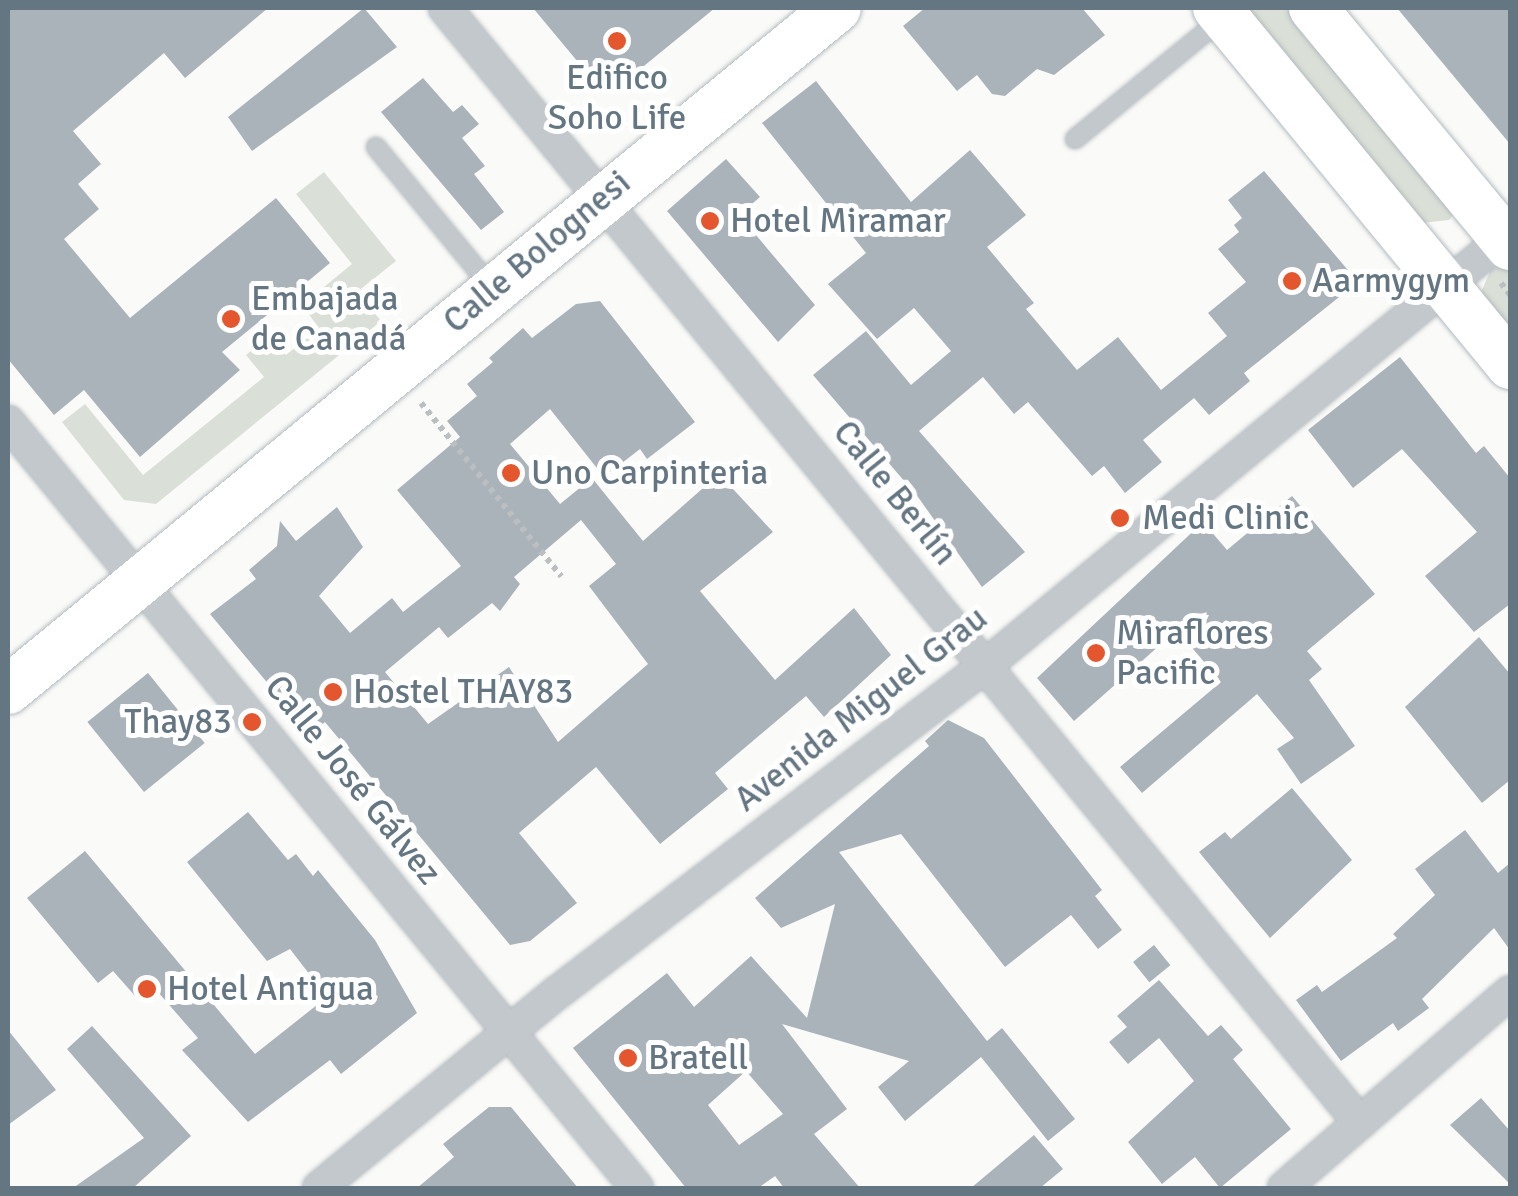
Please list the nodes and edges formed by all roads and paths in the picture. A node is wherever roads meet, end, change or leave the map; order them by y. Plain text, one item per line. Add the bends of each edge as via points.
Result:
1 (445, 8) edge
2 (837, 8) edge
3 (1313, 8) edge
4 (1220, 12) edge
5 (1075, 139) dead end
6 (376, 147) dead end
7 (601, 199) junction
8 (1507, 251) edge
9 (1445, 285) junction
10 (493, 289) junction
11 (1510, 295) edge
12 (1510, 365) edge
13 (395, 371) junction
14 (8, 422) edge
15 (560, 576) dead end
16 (140, 583) junction
17 (985, 666) junction
18 (8, 690) edge
19 (1510, 992) edge
20 (508, 1032) junction
21 (1360, 1123) junction
22 (319, 1188) edge
23 (637, 1188) edge
24 (1284, 1188) edge

1 - 7 street, Calle Berlín
2 - 7 main road, Calle Bolognesi
3 - 8 main road
4 - 5 lane
4 - 9 main road
6 - 10 lane
7 - 10 main road, Calle Bolognesi
7 - 17 street, Calle Berlín
8 - 9 street, Avenida Miguel Grau
8 - 11 path
9 - 12 main road
9 - 17 street, Avenida Miguel Grau
10 - 13 main road, Calle Bolognesi
13 - 15 path
13 - 16 main road, Calle Bolognesi
14 - 16 street, Calle José Gálvez
16 - 18 main road, Calle Bolognesi
16 - 20 street, Calle José Gálvez
17 - 20 street, Avenida Miguel Grau
17 - 21 street, Calle Berlín
19 - 21 street
20 - 22 street, Avenida Miguel Grau
20 - 23 street, Calle José Gálvez
21 - 24 street

